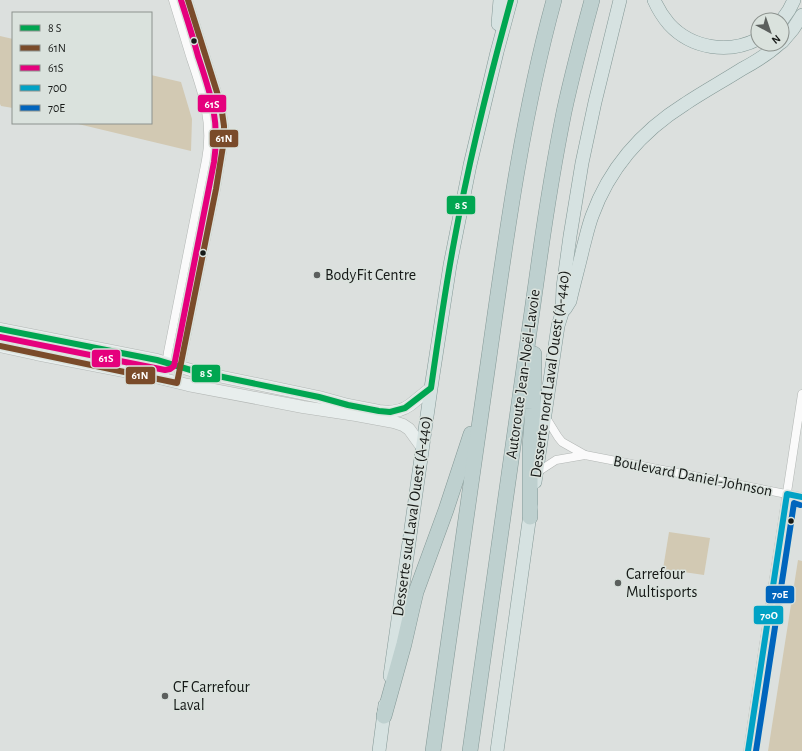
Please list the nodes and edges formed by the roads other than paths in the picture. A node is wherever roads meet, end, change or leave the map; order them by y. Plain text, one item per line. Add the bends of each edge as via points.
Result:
1 (173, 0) edge
2 (188, 0) edge
3 (500, 0) edge
4 (511, 0) edge
5 (554, 0) edge
6 (592, 0) edge
7 (620, 0) edge
8 (654, 0) edge
9 (794, 0) edge
10 (788, 12) edge
11 (802, 15) edge
12 (790, 33) edge
13 (750, 42) edge
14 (496, 52) junction
15 (768, 52) edge
16 (535, 291) junction
17 (562, 314) junction
18 (0, 329) edge
19 (0, 346) edge
20 (167, 362) junction
21 (181, 367) junction
22 (164, 380) junction
23 (177, 383) junction
24 (431, 388) junction
25 (802, 394) edge
26 (483, 400) junction
27 (545, 416) junction
28 (422, 447) junction
29 (585, 455) junction
30 (536, 473) junction
31 (787, 494) junction
32 (802, 497) edge
33 (530, 517) junction
34 (384, 716) junction
35 (379, 751) edge
36 (433, 751) edge
37 (470, 751) edge
38 (497, 751) edge
39 (748, 751) edge

1 - 20 street via 204,101 209,139
2 - 21 street via 221,105 224,140
3 - 14 main road
4 - 14 main road, Desserte sud Laval Ouest (A-440)
5 - 26 highway via 517,167
6 - 16 highway, Autoroute Jean-Noël-Lavoie via 561,126
7 - 17 main road, Desserte nord Laval Ouest (A-440) via 581,170 564,279
8 - 13 main road via 673,28 697,42 715,47
9 - 10 main road
11 - 12 main road
14 - 24 main road, Desserte sud Laval Ouest (A-440) via 458,221
15 - 17 main road via 664,118 626,156 599,198 586,234 570,301
16 - 33 highway
16 - 37 highway, Autoroute Jean-Noël-Lavoie
17 - 27 main road, Desserte nord Laval Ouest (A-440)
18 - 20 street
19 - 22 street
20 - 21 street
20 - 22 street
21 - 23 street
21 - 24 street via 385,412 405,408
22 - 23 street
23 - 28 street via 394,422 406,427
24 - 28 main road, Desserte sud Laval Ouest (A-440)
25 - 31 street
26 - 34 highway via 416,592
26 - 36 highway
27 - 29 street, Boulevard Daniel-Johnson via 558,437
27 - 30 main road, Desserte nord Laval Ouest (A-440)
28 - 34 main road, Desserte sud Laval Ouest (A-440)
29 - 30 street, Boulevard Daniel-Johnson via 556,460
29 - 31 street, Boulevard Daniel-Johnson
30 - 33 main road, Desserte nord Laval Ouest (A-440)
31 - 32 street, Boulevard Daniel-Johnson
31 - 39 street
33 - 38 main road, Desserte nord Laval Ouest (A-440)
34 - 35 main road, Desserte sud Laval Ouest (A-440)

